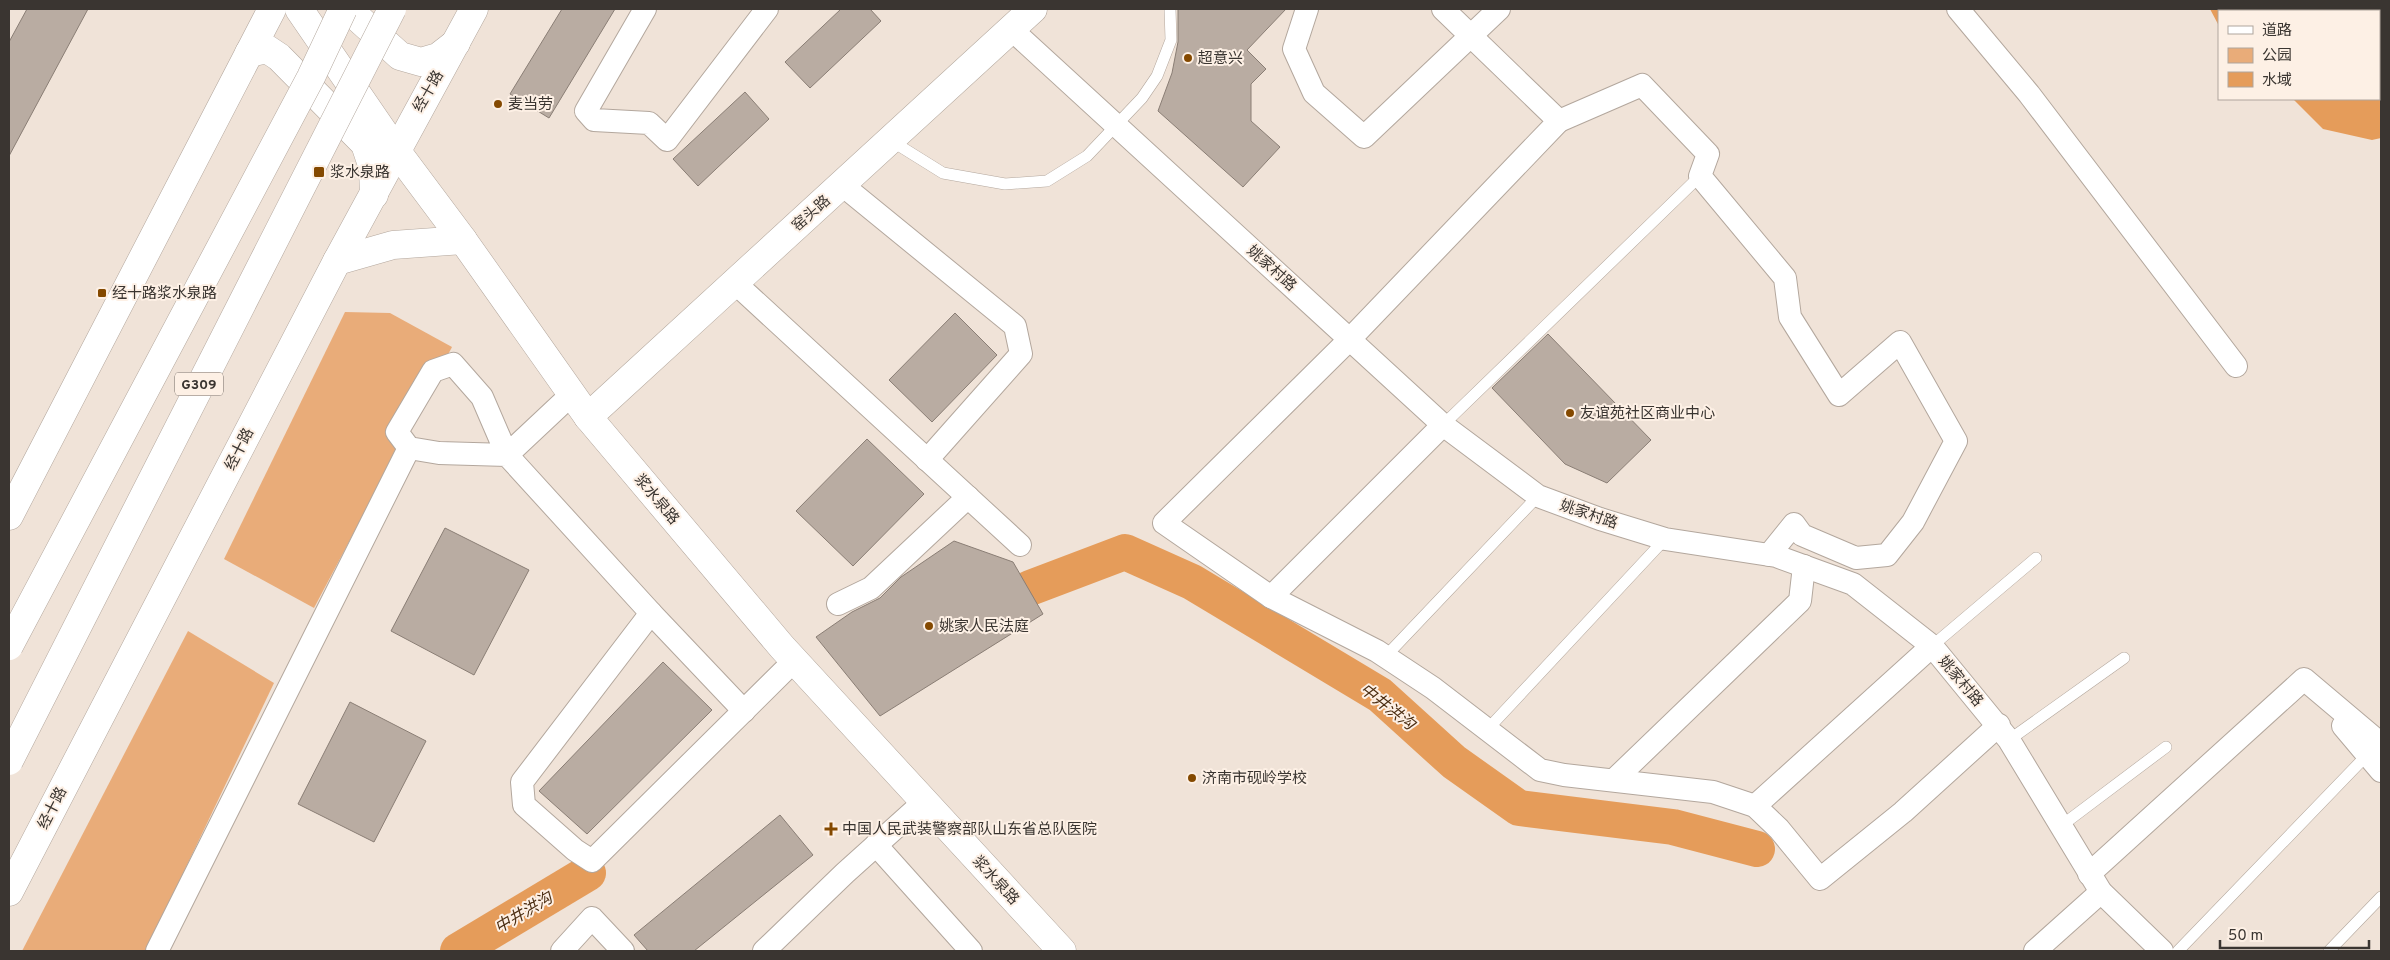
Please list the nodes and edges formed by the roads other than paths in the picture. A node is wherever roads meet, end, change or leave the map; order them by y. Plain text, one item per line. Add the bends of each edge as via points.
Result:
1 (272, 9) edge
2 (299, 9) edge
3 (343, 9) edge
4 (348, 9) edge
5 (392, 9) edge
6 (474, 9) edge
7 (645, 9) edge
8 (767, 9) edge
9 (1033, 9) edge
10 (1170, 9) edge
11 (1308, 9) edge
12 (1443, 9) edge
13 (1499, 9) edge
14 (1958, 9) edge
15 (1011, 29) junction
16 (1471, 36) junction
17 (456, 42) junction
18 (249, 53) junction
19 (1559, 120) junction
20 (1116, 126) junction
21 (890, 140) junction
22 (395, 149) junction
23 (1700, 176) junction
24 (841, 184) junction
25 (374, 194) junction
26 (463, 240) junction
27 (336, 260) junction
28 (734, 282) junction
29 (1350, 339) junction
30 (2236, 366) dead end
31 (572, 394) junction
32 (588, 416) junction
33 (1444, 425) junction
34 (408, 448) junction
35 (507, 455) junction
36 (927, 460) junction
37 (1538, 496) junction
38 (968, 497) junction
39 (9, 516) edge
40 (1665, 539) junction
41 (1020, 545) dead end
42 (1769, 555) junction
43 (2036, 558) dead end
44 (1804, 566) junction
45 (1271, 597) junction
46 (838, 604) dead end
47 (651, 613) junction
48 (9, 646) edge
49 (1932, 646) junction
50 (1386, 656) junction
51 (2124, 658) dead end
52 (795, 660) junction
53 (744, 711) junction
54 (1486, 730) junction
55 (2004, 733) junction
56 (2166, 747) dead end
57 (2377, 756) edge
58 (9, 761) edge
59 (1614, 780) junction
60 (924, 802) junction
61 (1755, 806) junction
62 (2061, 826) junction
63 (876, 845) junction
64 (2095, 883) junction
65 (9, 892) edge
66 (2381, 897) edge
67 (157, 951) edge
68 (562, 951) edge
69 (622, 951) edge
70 (764, 951) edge
71 (971, 951) edge
72 (1062, 951) edge
73 (2035, 951) edge
74 (2162, 951) edge
75 (2178, 951) edge
76 (2329, 951) edge

1 - 18 main road
2 - 22 main road, 浆水泉路
3 - 48 main road, G309, bridge via 312,77
4 - 17 main road via 400,56 421,62 438,57
5 - 58 main road, G309, bridge
6 - 17 main road, 经十路
7 - 8 street via 586,111 594,120 649,124 666,140
9 - 15 main road, 窑头路
10 - 20 lane via 1171,40 1157,76
11 - 16 street via 1294,49 1314,93 1364,137
12 - 16 street
13 - 16 street
14 - 30 street via 2029,94
15 - 20 street, 姚家村路
15 - 21 main road, 窑头路
16 - 19 street
17 - 22 main road, 经十路
18 - 25 main road via 267,49 279,57 365,144 372,168
18 - 39 main road
19 - 23 street via 1642,85 1708,154
19 - 29 street
20 - 21 lane via 1087,156 1047,181 1005,184 943,173
20 - 29 street, 姚家村路
21 - 24 main road, 窑头路
22 - 25 main road, 经十路
22 - 26 main road, 浆水泉路
23 - 33 lane
23 - 42 street via 1785,278 1790,317 1839,396 1900,342 1956,441 1913,522 1887,555 1856,558 1802,535 1794,524
24 - 28 main road, 窑头路
24 - 36 street via 1016,326 1022,354
25 - 27 main road, 经十路
26 - 27 main road via 393,245
26 - 31 main road, 浆水泉路
27 - 65 main road, 经十路
28 - 32 main road, 窑头路
28 - 36 street
29 - 33 street, 姚家村路
29 - 45 street via 1164,523
31 - 32 main road, 浆水泉路
31 - 35 street
32 - 52 main road, 浆水泉路
33 - 37 street, 姚家村路
33 - 45 street
34 - 35 street via 439,453
34 - 35 street via 397,432 433,371 454,364 482,396
34 - 67 street
35 - 47 street
36 - 38 street
37 - 40 street, 姚家村路
37 - 50 lane
38 - 41 street
38 - 46 street via 871,588
40 - 42 street, 姚家村路
40 - 54 lane
42 - 44 street, 姚家村路
43 - 49 lane
44 - 49 street, 姚家村路 via 1853,584
44 - 59 street via 1800,602
45 - 50 street
47 - 53 street
47 - 53 street via 522,782 524,805 592,861
49 - 55 street, 姚家村路
49 - 61 street
50 - 54 street
51 - 55 lane
52 - 53 street
52 - 60 main road, 浆水泉路
54 - 59 street via 1540,770
55 - 61 street via 1820,879 1780,829
55 - 62 street, 姚家村路
56 - 62 lane
57 - 64 street via 2304,679
57 - 75 lane
59 - 61 street via 1713,792
60 - 63 street
60 - 72 main road, 浆水泉路
62 - 64 street, 姚家村路
63 - 70 street
63 - 71 street
64 - 73 street
64 - 74 street, 姚家村路
66 - 76 lane
68 - 69 street via 592,918

